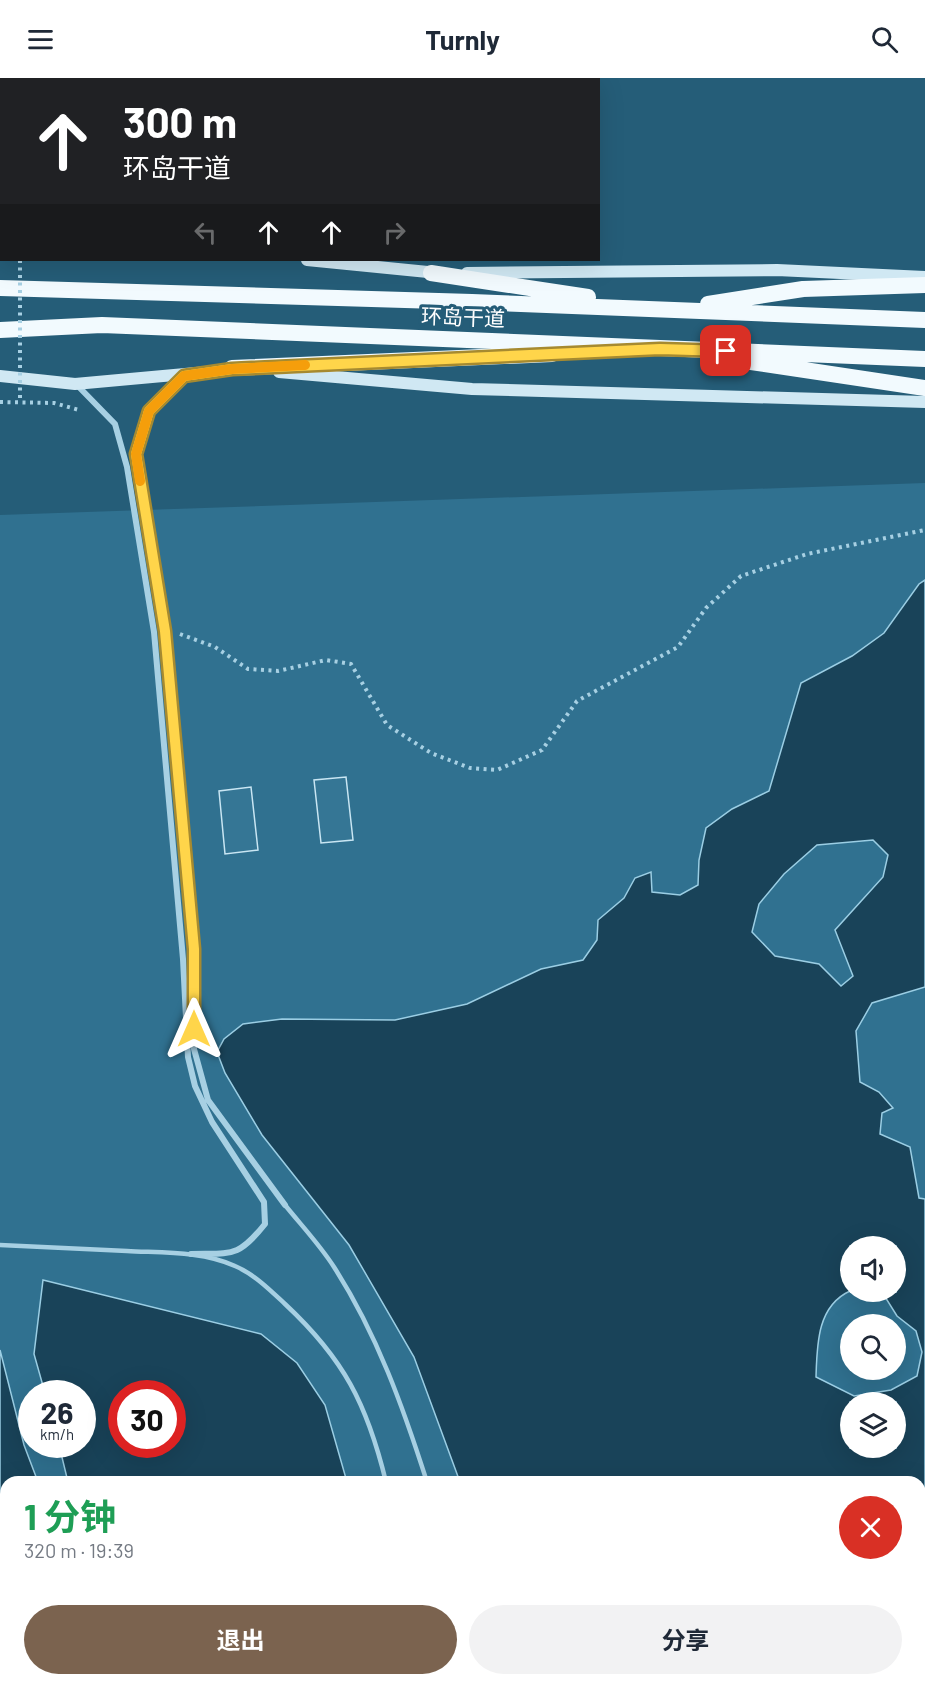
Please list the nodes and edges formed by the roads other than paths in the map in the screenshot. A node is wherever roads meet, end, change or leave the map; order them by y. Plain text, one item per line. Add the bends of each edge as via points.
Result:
1 (317, 261) edge
2 (431, 273) junction
3 (925, 277) edge
4 (925, 285) edge
5 (0, 288) edge
6 (670, 309) junction
7 (925, 320) edge
8 (0, 330) edge
9 (660, 349) junction
10 (925, 359) edge
11 (232, 369) junction
12 (0, 376) edge
13 (184, 376) junction
14 (75, 384) junction
15 (925, 388) edge
16 (925, 402) edge
17 (285, 1205) joint
18 (0, 1245) edge
19 (191, 1254) junction
20 (385, 1476) edge
21 (425, 1476) edge

1 - 2 main road
2 - 3 main road via 777,270
2 - 6 highway
4 - 6 highway via 803,289
5 - 6 highway, 环岛干道
6 - 7 highway, 环岛干道
8 - 9 highway, 环岛干道 via 102,325
9 - 10 highway, 环岛干道
9 - 11 highway
9 - 15 highway
11 - 13 main road
11 - 16 main road via 472,389
12 - 14 main road
13 - 14 main road
13 - 17 street via 149,411 136,454 165,631 194,949 194,1049 208,1100
14 - 19 street via 115,424 127,467 154,632 188,1057 195,1086 212,1122 264,1202 265,1224 249,1243 234,1253
17 - 21 lane via 333,1266 373,1339 399,1395
18 - 19 lane
19 - 20 lane via 235,1266 266,1285 307,1324 340,1362 360,1401

